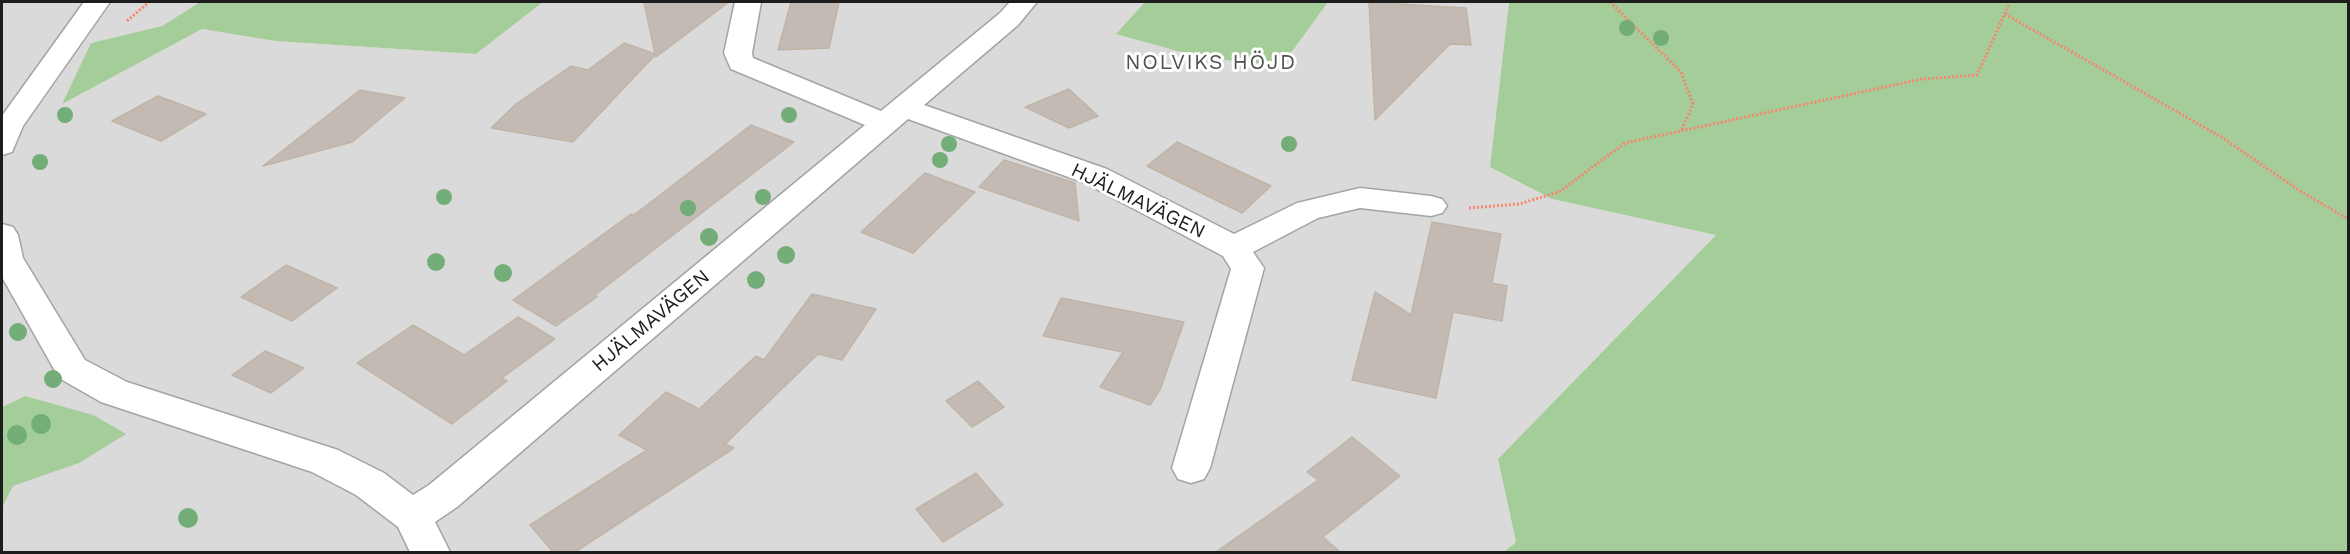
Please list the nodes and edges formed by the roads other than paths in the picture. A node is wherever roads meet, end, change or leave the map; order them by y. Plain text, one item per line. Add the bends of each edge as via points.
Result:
1 (97, 2) edge
2 (748, 2) edge
3 (1024, 2) edge
4 (896, 116) junction
5 (2, 146) edge
6 (1431, 206) road end
7 (1233, 248) junction
8 (3, 251) edge
9 (1191, 468) dead end
10 (412, 516) junction
11 (430, 552) edge

1 - 5 street via 9,126
2 - 4 street, HJÄLMAVÄGEN via 738,53 741,63
3 - 4 street, HJÄLMAVÄGEN
4 - 7 street, HJÄLMAVÄGEN via 1096,176
4 - 10 street, HJÄLMAVÄGEN via 443,496
6 - 7 street via 1360,198 1308,210
7 - 9 street via 1248,268
8 - 10 street via 72,369 114,392 325,461 370,484
10 - 11 street

